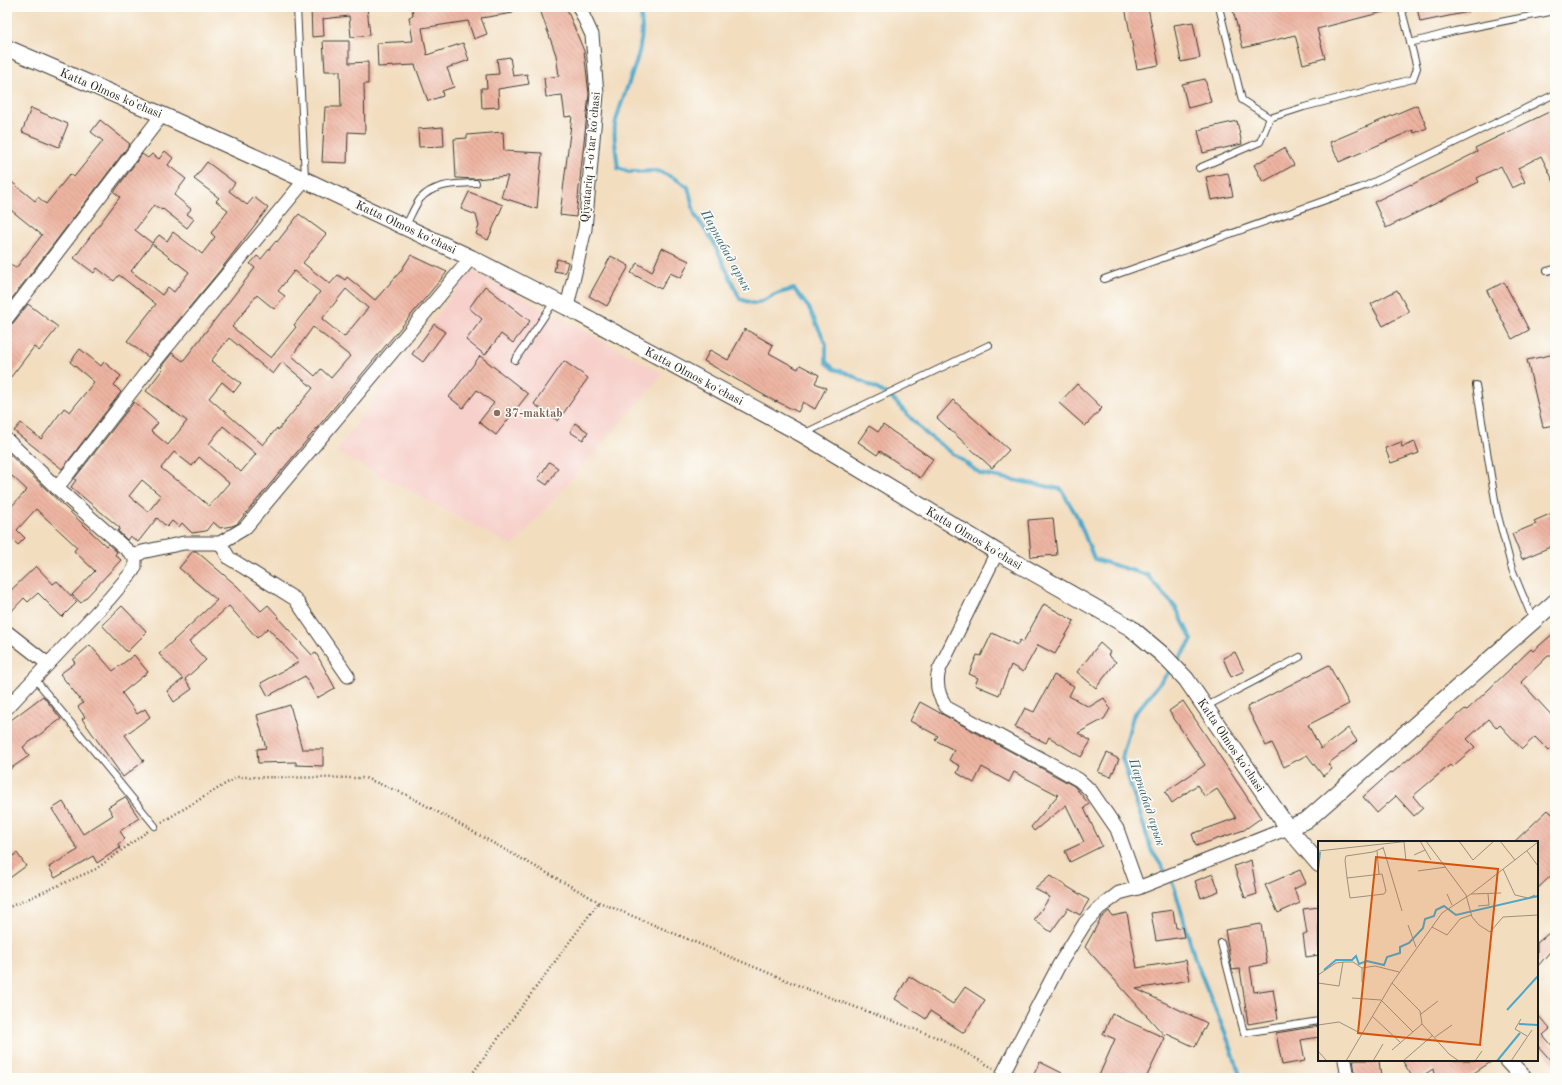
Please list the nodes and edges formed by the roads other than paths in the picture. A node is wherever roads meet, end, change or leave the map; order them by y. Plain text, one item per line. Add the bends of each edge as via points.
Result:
1 (298, 7) edge
2 (579, 7) edge
3 (1218, 7) edge
4 (1401, 7) edge
5 (1555, 11) edge
6 (1410, 43) junction
7 (7, 48) edge
8 (1555, 94) edge
9 (162, 115) junction
10 (1270, 118) junction
11 (1199, 168) dead end
12 (305, 180) junction
13 (476, 183) dead end
14 (405, 227) junction
15 (471, 258) junction
16 (1555, 269) edge
17 (1547, 271) dead end
18 (1104, 279) dead end
19 (561, 304) junction
20 (7, 318) edge
21 (989, 345) dead end
22 (515, 360) dead end
23 (1476, 385) dead end
24 (802, 434) junction
25 (7, 440) edge
26 (57, 488) junction
27 (220, 543) junction
28 (997, 552) junction
29 (135, 557) junction
30 (1555, 602) edge
31 (1534, 622) junction
32 (7, 632) edge
33 (1300, 657) dead end
34 (48, 664) junction
35 (348, 676) dead end
36 (35, 679) junction
37 (1205, 707) junction
38 (7, 708) edge
39 (155, 826) road end
40 (1288, 828) junction
41 (1318, 863) edge
42 (1138, 888) junction
43 (1221, 943) dead end
44 (1318, 1021) edge
45 (1346, 1061) edge
46 (1508, 1061) edge
47 (1007, 1076) edge
48 (1348, 1078) edge
49 (1524, 1078) edge

1 - 12 lane
2 - 19 street, Qiyatariq 1-o'tar ko'chasi via 592,35 597,94 585,229
3 - 10 lane via 1242,100
4 - 6 lane
5 - 6 lane via 1454,31
6 - 10 lane via 1417,68 1413,79
7 - 9 street, Katta Olmos ko'chasi
8 - 18 lane via 1365,186
9 - 12 street, Katta Olmos ko'chasi
9 - 20 street
10 - 11 lane via 1260,142
12 - 14 street, Katta Olmos ko'chasi
12 - 26 street via 152,365
13 - 14 lane via 450,184 437,188 420,200
14 - 15 street, Katta Olmos ko'chasi
15 - 19 street, Katta Olmos ko'chasi
15 - 27 street via 245,528
16 - 17 lane
19 - 22 lane
19 - 24 street, Katta Olmos ko'chasi
21 - 24 lane
23 - 31 lane via 1498,512 1512,569
24 - 28 street, Katta Olmos ko'chasi
25 - 26 street
26 - 29 street
27 - 29 street via 184,543 142,552
27 - 35 street via 229,558 294,599
28 - 37 street, Katta Olmos ko'chasi via 1131,628 1163,654 1186,679
28 - 42 street via 939,670 939,694 947,708 1060,769 1079,780 1091,791 1117,829
29 - 34 street via 132,572
30 - 31 street
31 - 40 street via 1307,820
32 - 34 street
33 - 37 lane
34 - 36 street
36 - 38 street
36 - 39 lane
37 - 40 street, Katta Olmos ko'chasi
40 - 41 street, Katta Olmos ko'chasi
40 - 42 street
42 - 47 street via 1119,894 1099,908 1085,923 1059,965
43 - 44 lane via 1244,1033
45 - 48 street
46 - 49 street

